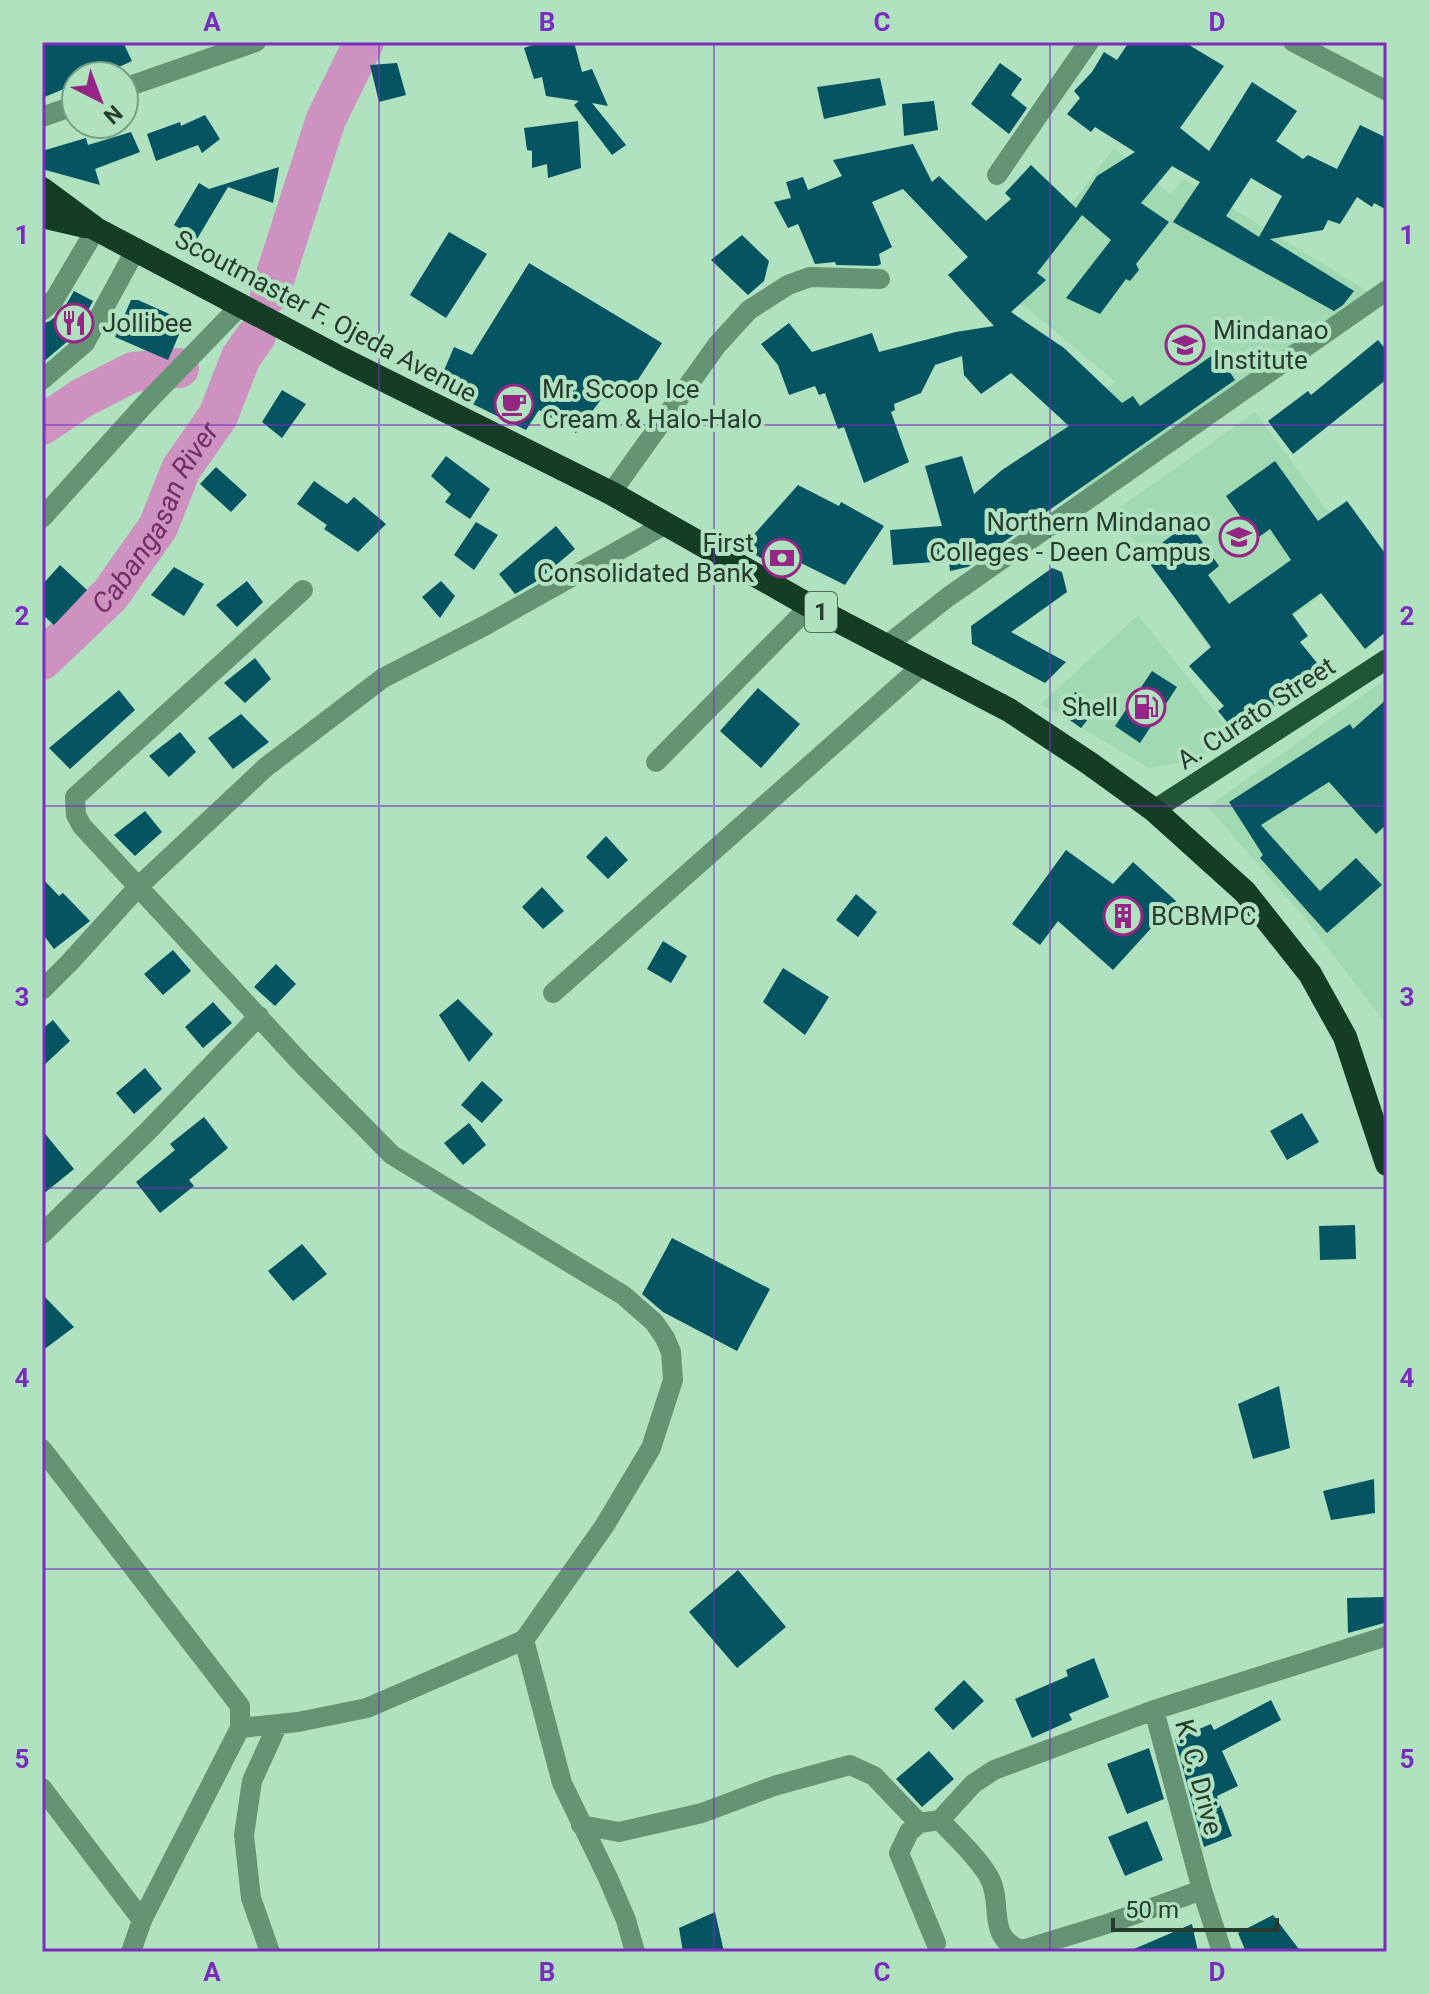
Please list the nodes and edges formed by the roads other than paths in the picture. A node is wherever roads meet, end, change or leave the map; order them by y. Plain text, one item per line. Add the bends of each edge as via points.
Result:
1 (256, 42) edge
2 (1089, 42) edge
3 (1293, 42) edge
4 (140, 82) edge
5 (1387, 91) edge
6 (997, 175) dead end
7 (42, 189) edge
8 (42, 216) edge
9 (96, 229) junction
10 (136, 249) junction
11 (880, 279) dead end
12 (1387, 290) edge
13 (242, 304) junction
14 (42, 311) edge
15 (42, 380) edge
16 (611, 493) junction
17 (42, 518) edge
18 (666, 524) junction
19 (303, 590) dead end
20 (810, 606) junction
21 (887, 645) junction
22 (1387, 659) edge
23 (923, 665) junction
24 (656, 762) dead end
25 (1154, 810) junction
26 (139, 886) junction
27 (42, 990) edge
28 (553, 993) dead end
29 (259, 1016) junction
30 (1387, 1164) edge
31 (42, 1234) edge
32 (42, 1449) edge
33 (1387, 1636) edge
34 (524, 1640) junction
35 (1154, 1710) junction
36 (277, 1726) junction
37 (240, 1728) junction
38 (42, 1788) edge
39 (940, 1820) junction
40 (919, 1823) junction
41 (581, 1825) junction
42 (1202, 1890) junction
43 (142, 1920) junction
44 (936, 1943) dead end
45 (131, 1952) edge
46 (270, 1952) edge
47 (635, 1952) edge
48 (1222, 1952) edge

1 - 4 street
2 - 6 street
3 - 5 street
7 - 9 highway, Scoutmaster F. Ojeda Avenue / 1
8 - 9 highway, Scoutmaster F. Ojeda Avenue / 1
9 - 10 highway, Scoutmaster F. Ojeda Avenue / 1
9 - 14 street
10 - 13 highway, Scoutmaster F. Ojeda Avenue / 1
10 - 15 street via 85,343
11 - 16 street via 810,277 749,310 717,345
12 - 21 street
13 - 16 highway, Scoutmaster F. Ojeda Avenue / 1
13 - 17 street
16 - 18 highway, Scoutmaster F. Ojeda Avenue / 1
18 - 20 highway, Scoutmaster F. Ojeda Avenue / 1
18 - 26 street via 383,678 266,767
19 - 26 street via 75,797 82,826
20 - 21 highway, Scoutmaster F. Ojeda Avenue / 1
20 - 24 street
21 - 23 highway, Scoutmaster F. Ojeda Avenue / 1
22 - 25 main road, A. Curato Street
23 - 25 highway, Scoutmaster F. Ojeda Avenue / 1 via 1009,710
23 - 28 street
25 - 30 highway, Scoutmaster F. Ojeda Avenue / 1 via 1245,892 1310,974 1345,1037
26 - 27 street
26 - 29 street
29 - 31 street
29 - 34 street via 392,1155 623,1295 654,1322 671,1352 673,1380 651,1448 605,1525
32 - 37 street via 240,1706
33 - 35 street, K. C. Drive
34 - 36 street via 367,1708
34 - 41 street via 562,1783
35 - 39 street via 994,1770
35 - 42 street, K. C. Drive
36 - 37 street
36 - 46 street via 252,1781 244,1835 251,1898
37 - 43 street
38 - 43 street
39 - 40 street
39 - 42 street via 988,1875 997,1896 1001,1933 1010,1946 1022,1950
40 - 41 street via 874,1776 850,1765 688,1817 619,1832
40 - 44 street via 899,1853
41 - 47 street via 626,1920
42 - 48 street, K. C. Drive
43 - 45 street

